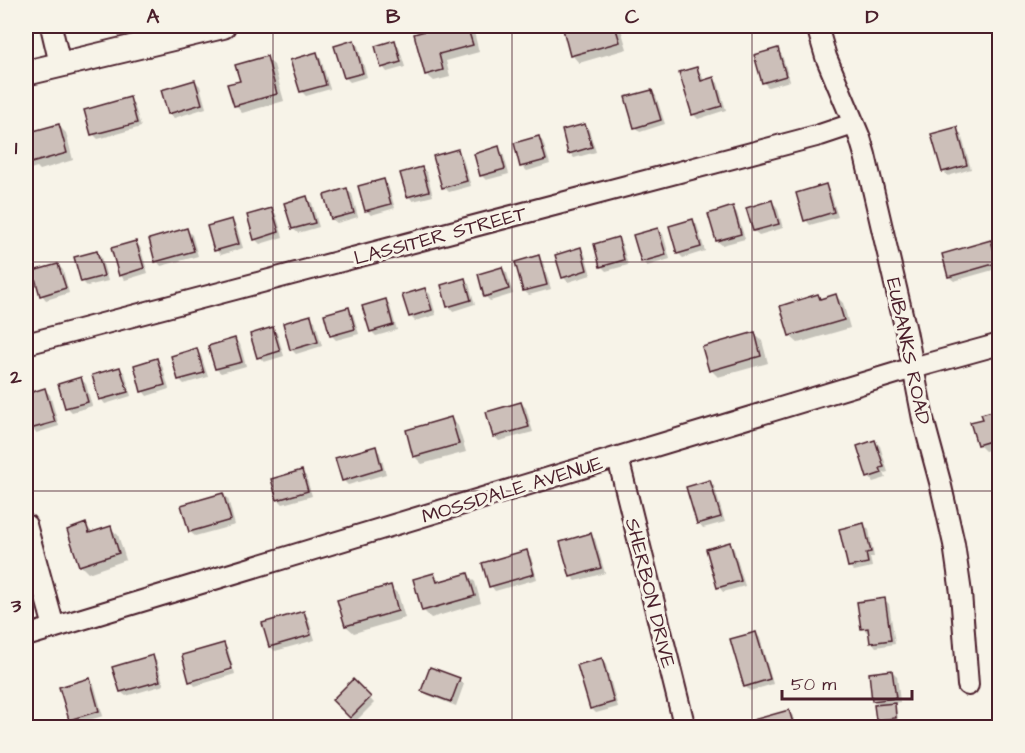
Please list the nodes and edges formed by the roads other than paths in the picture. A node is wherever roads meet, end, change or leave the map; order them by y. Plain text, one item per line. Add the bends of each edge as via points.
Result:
1 (51, 26) edge
2 (223, 26) edge
3 (817, 26) edge
4 (60, 64) junction
5 (26, 73) edge
6 (853, 124) junction
7 (26, 344) edge
8 (999, 344) edge
9 (913, 369) junction
10 (618, 458) junction
11 (26, 525) edge
12 (54, 627) junction
13 (26, 636) edge
14 (968, 685) dead end
15 (685, 728) edge

1 - 4 street
2 - 4 street
3 - 6 street, EUBANKS ROAD
4 - 5 street
6 - 7 street, LASSITER STREET
6 - 9 street, EUBANKS ROAD via 865,155
8 - 9 street, MOSSDALE AVENUE
9 - 10 street, MOSSDALE AVENUE
9 - 14 street, EUBANKS ROAD via 954,544 962,593
10 - 12 street, MOSSDALE AVENUE
10 - 15 street, SHERBON DRIVE
11 - 12 street
12 - 13 street, MOSSDALE AVENUE

